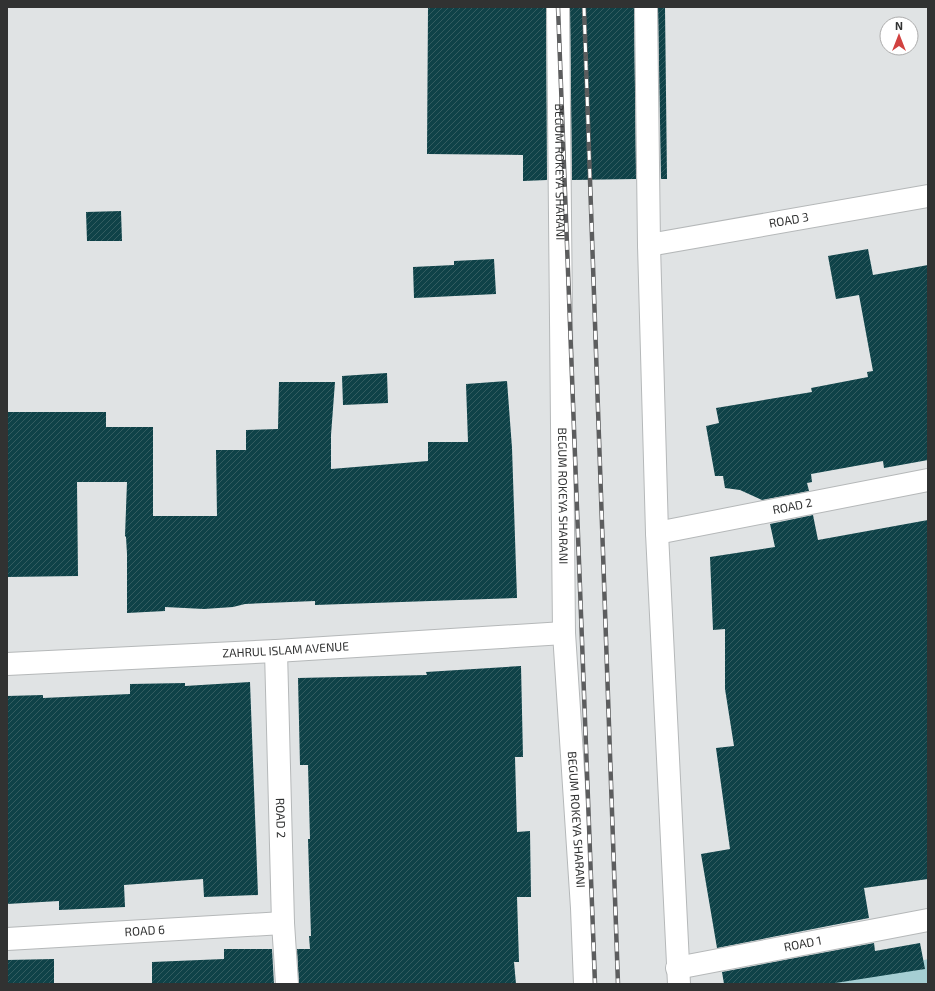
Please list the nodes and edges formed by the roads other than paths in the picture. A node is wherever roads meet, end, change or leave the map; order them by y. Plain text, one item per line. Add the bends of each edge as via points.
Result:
1 (558, 7) edge
2 (646, 7) edge
3 (928, 196) edge
4 (649, 245) junction
5 (928, 480) edge
6 (657, 533) junction
7 (564, 633) junction
8 (276, 651) junction
9 (7, 664) edge
10 (928, 920) edge
11 (282, 923) junction
12 (7, 939) edge
13 (678, 976) edge
14 (287, 984) edge
15 (585, 984) edge

1 - 7 street, BEGUM ROKEYA SHARANI
2 - 4 street
3 - 4 street, ROAD 3
4 - 6 street
5 - 6 street, ROAD 2
6 - 13 street
7 - 8 street, ZAHRUL ISLAM AVENUE
7 - 15 street, BEGUM ROKEYA SHARANI
8 - 9 street, ZAHRUL ISLAM AVENUE
8 - 11 street, ROAD 2
10 - 13 street, ROAD 1
11 - 12 street, ROAD 6
11 - 14 street, ROAD 2

